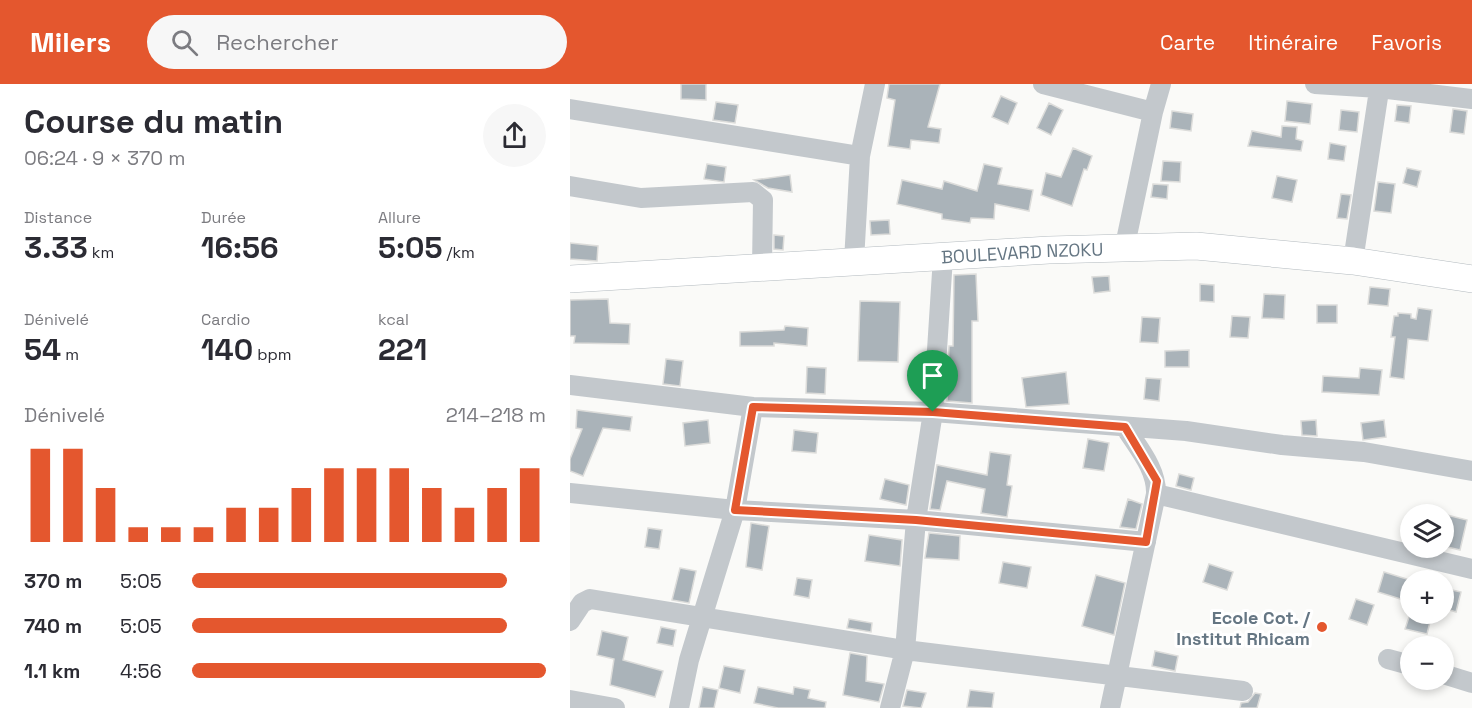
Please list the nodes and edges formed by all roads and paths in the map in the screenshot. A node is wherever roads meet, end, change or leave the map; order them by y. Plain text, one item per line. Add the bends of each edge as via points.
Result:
1 (875, 84) edge
2 (1043, 84) edge
3 (1161, 84) edge
4 (1315, 84) edge
5 (1379, 86) edge
6 (1472, 99) edge
7 (570, 109) edge
8 (1153, 112) junction
9 (860, 156) junction
10 (570, 186) edge
11 (1124, 250) junction
12 (943, 257) junction
13 (854, 261) junction
14 (1353, 261) junction
15 (762, 267) junction
16 (570, 279) edge
17 (1472, 279) edge
18 (570, 385) edge
19 (753, 407) junction
20 (933, 412) junction
21 (1125, 427) junction
22 (1472, 471) edge
23 (570, 493) edge
24 (1156, 494) junction
25 (735, 510) junction
26 (916, 520) junction
27 (1146, 542) junction
28 (1472, 569) edge
29 (702, 618) junction
30 (570, 621) edge
31 (905, 650) junction
32 (1388, 659) dead end
33 (1400, 662) edge
34 (1118, 676) junction
35 (1454, 677) edge
36 (1472, 682) edge
37 (1243, 692) dead end
38 (570, 700) edge
39 (615, 708) edge
40 (679, 708) edge
41 (890, 708) edge
42 (1110, 708) edge

1 - 9 street
2 - 8 street
3 - 8 street
4 - 5 street
5 - 6 street
5 - 14 street
7 - 9 street
8 - 11 street
9 - 13 street
10 - 15 street via 641,198 753,192 763,200
11 - 12 street, BOULEVARD NZOKU
11 - 14 street, BOULEVARD NZOKU via 1196,246
12 - 13 street, BOULEVARD NZOKU
12 - 20 street
13 - 15 street, BOULEVARD NZOKU
14 - 17 street, BOULEVARD NZOKU
15 - 16 street, BOULEVARD NZOKU
18 - 19 street
19 - 20 street
19 - 25 street
20 - 21 street
20 - 26 street
21 - 22 street via 1364,452
21 - 24 street via 1157,481
23 - 25 street
24 - 27 street
24 - 28 street
25 - 26 street
25 - 29 street
26 - 27 street
26 - 31 street
27 - 34 street
29 - 30 street via 590,599 582,603
29 - 31 street
29 - 40 street
31 - 34 street
31 - 41 street
32 - 33 street
34 - 37 street
34 - 42 street
35 - 36 street
38 - 39 street

